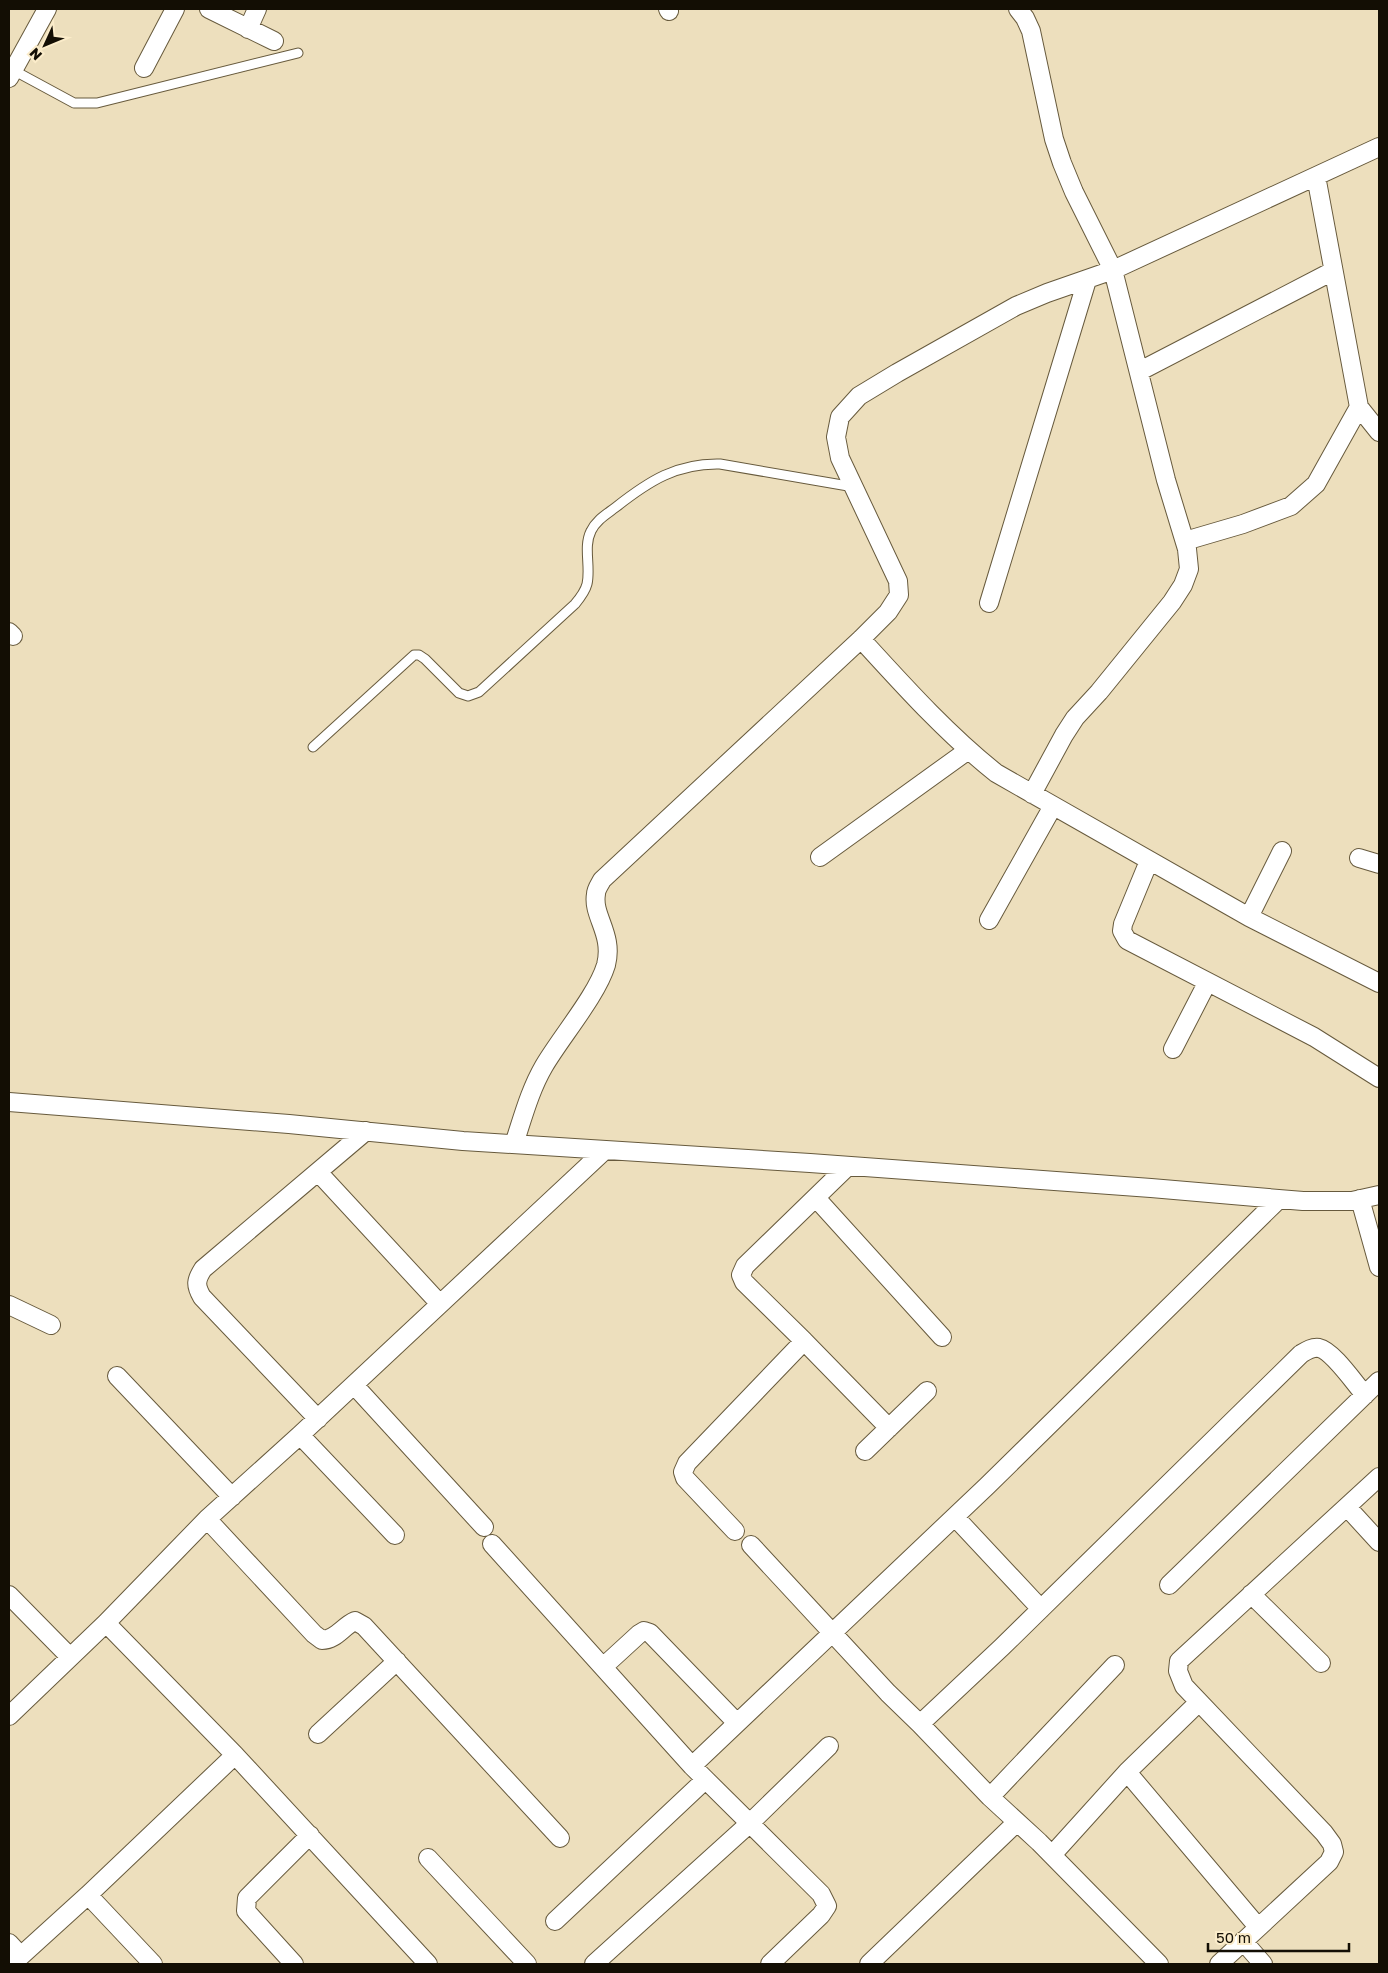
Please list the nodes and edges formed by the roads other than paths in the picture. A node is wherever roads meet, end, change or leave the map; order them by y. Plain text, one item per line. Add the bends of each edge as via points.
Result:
1 (47, 9) edge
2 (175, 9) edge
3 (209, 9) edge
4 (257, 9) edge
5 (1018, 9) edge
6 (248, 29) junction
7 (274, 41) dead end
8 (298, 52) dead end
9 (144, 68) dead end
10 (11, 74) edge
11 (1379, 147) edge
12 (1316, 176) junction
13 (1113, 270) junction
14 (1333, 271) junction
15 (1087, 280) junction
16 (1140, 371) junction
17 (1359, 406) junction
18 (1379, 432) edge
19 (854, 487) junction
20 (1185, 541) junction
21 (989, 603) dead end
22 (861, 638) junction
23 (313, 747) dead end
24 (968, 750) junction
25 (1032, 794) junction
26 (1053, 806) junction
27 (1282, 851) dead end
28 (820, 857) dead end
29 (1359, 858) dead end
30 (1149, 861) junction
31 (1379, 864) edge
32 (1249, 917) junction
33 (989, 920) dead end
34 (1379, 982) edge
35 (1207, 983) junction
36 (1174, 1049) dead end
37 (1379, 1078) edge
38 (9, 1102) edge
39 (366, 1131) junction
40 (514, 1144) junction
41 (605, 1150) junction
42 (848, 1166) junction
43 (318, 1172) junction
44 (1379, 1195) edge
45 (816, 1198) junction
46 (1279, 1199) junction
47 (1360, 1199) junction
48 (1379, 1267) edge
49 (440, 1304) junction
50 (9, 1305) edge
51 (51, 1325) dead end
52 (942, 1337) dead end
53 (804, 1341) junction
54 (117, 1376) dead end
55 (1379, 1381) edge
56 (354, 1385) junction
57 (927, 1391) dead end
58 (1365, 1395) junction
59 (318, 1418) junction
60 (889, 1428) junction
61 (300, 1435) junction
62 (865, 1451) dead end
63 (1379, 1477) edge
64 (232, 1497) junction
65 (1347, 1507) junction
66 (955, 1517) junction
67 (207, 1519) junction
68 (484, 1527) dead end
69 (735, 1530) dead end
70 (395, 1535) dead end
71 (1379, 1542) edge
72 (492, 1544) dead end
73 (751, 1546) dead end
74 (1169, 1585) dead end
75 (1251, 1594) junction
76 (9, 1595) edge
77 (1041, 1609) junction
78 (106, 1622) junction
79 (833, 1632) junction
80 (70, 1658) junction
81 (397, 1661) junction
82 (1321, 1663) dead end
83 (1115, 1665) dead end
84 (603, 1667) junction
85 (1199, 1702) junction
86 (9, 1716) edge
87 (737, 1724) junction
88 (920, 1724) junction
89 (318, 1734) dead end
90 (829, 1746) dead end
91 (235, 1756) junction
92 (692, 1766) junction
93 (1128, 1772) junction
94 (705, 1780) junction
95 (990, 1797) junction
96 (1017, 1822) junction
97 (749, 1824) junction
98 (310, 1836) junction
99 (560, 1838) dead end
100 (1052, 1855) junction
101 (428, 1858) dead end
102 (88, 1895) junction
103 (555, 1921) dead end
104 (1258, 1927) junction
105 (1243, 1941) junction
106 (9, 1943) edge
107 (16, 1960) edge
108 (148, 1963) edge
109 (294, 1964) edge
110 (428, 1964) edge
111 (527, 1964) edge
112 (594, 1964) edge
113 (770, 1964) edge
114 (869, 1964) edge
115 (1159, 1964) edge
116 (1219, 1964) edge
117 (1263, 1964) edge

1 - 10 street
2 - 9 street
3 - 6 street
4 - 6 street
5 - 13 street via 1031,31 1062,163
6 - 7 street
8 - 10 lane via 98,104 84,105 66,99
11 - 12 street
12 - 13 street
12 - 14 street
13 - 15 street
13 - 16 street
14 - 16 street
14 - 17 street
15 - 19 street via 1016,306 859,396 840,417 836,437 840,458
15 - 21 street
16 - 20 street via 1166,480
17 - 18 street
17 - 20 street via 1316,484 1291,506
19 - 22 street via 898,580 899,595 888,612
19 - 23 lane via 720,464 700,464 645,485 598,521 590,532 587,583 575,604 478,692 468,696 459,693 425,659 414,655
20 - 25 street via 1189,569 1182,586 1075,718
22 - 24 street
22 - 40 street via 602,880 596,894 607,938 605,967 596,988 537,1079
24 - 25 street via 996,773
24 - 28 street
25 - 26 street
26 - 30 street
26 - 33 street
27 - 32 street
29 - 31 street
30 - 32 street
30 - 35 street via 1122,932 1134,945
32 - 34 street
35 - 36 street
35 - 37 street via 1314,1037
38 - 39 street
39 - 40 street
39 - 43 street
40 - 41 street
41 - 42 street
41 - 49 street
42 - 45 street
42 - 46 street
43 - 49 street
43 - 59 street via 202,1269 196,1288
44 - 47 street
45 - 52 street
45 - 53 street via 745,1266 741,1275 744,1282
46 - 47 street
46 - 66 street
47 - 48 street
49 - 56 street
50 - 51 street
53 - 60 street
53 - 69 street via 687,1463 683,1472 685,1478
54 - 64 street
55 - 58 street
56 - 59 street
56 - 68 street
57 - 60 street
58 - 74 street
58 - 77 street via 1331,1355 1320,1348 1300,1354
59 - 61 street
60 - 62 street
61 - 64 street
61 - 70 street
63 - 65 street
64 - 67 street
65 - 71 street
65 - 75 street
66 - 77 street
66 - 79 street
67 - 78 street
67 - 81 street via 322,1640 329,1640 355,1621 364,1626
72 - 84 street
73 - 79 street
75 - 82 street
75 - 85 street via 1179,1661 1178,1670 1184,1686
76 - 80 street
77 - 88 street
78 - 80 street
78 - 91 street
79 - 87 street
79 - 88 street
80 - 86 street
81 - 89 street
81 - 99 street
83 - 95 street
84 - 87 street via 639,1634 644,1631 650,1633
84 - 92 street
85 - 93 street
85 - 104 street via 1332,1844 1334,1852 1328,1862
87 - 92 street
88 - 95 street
90 - 97 street
91 - 98 street
91 - 102 street
92 - 94 street
93 - 100 street
93 - 104 street
94 - 97 street
94 - 103 street
95 - 96 street
96 - 100 street
96 - 114 street
97 - 112 street
97 - 113 street via 821,1894 827,1906
98 - 109 street via 247,1898 246,1911
98 - 110 street
100 - 115 street
101 - 111 street
102 - 107 street
102 - 108 street
104 - 105 street
105 - 116 street
105 - 117 street
106 - 107 street

